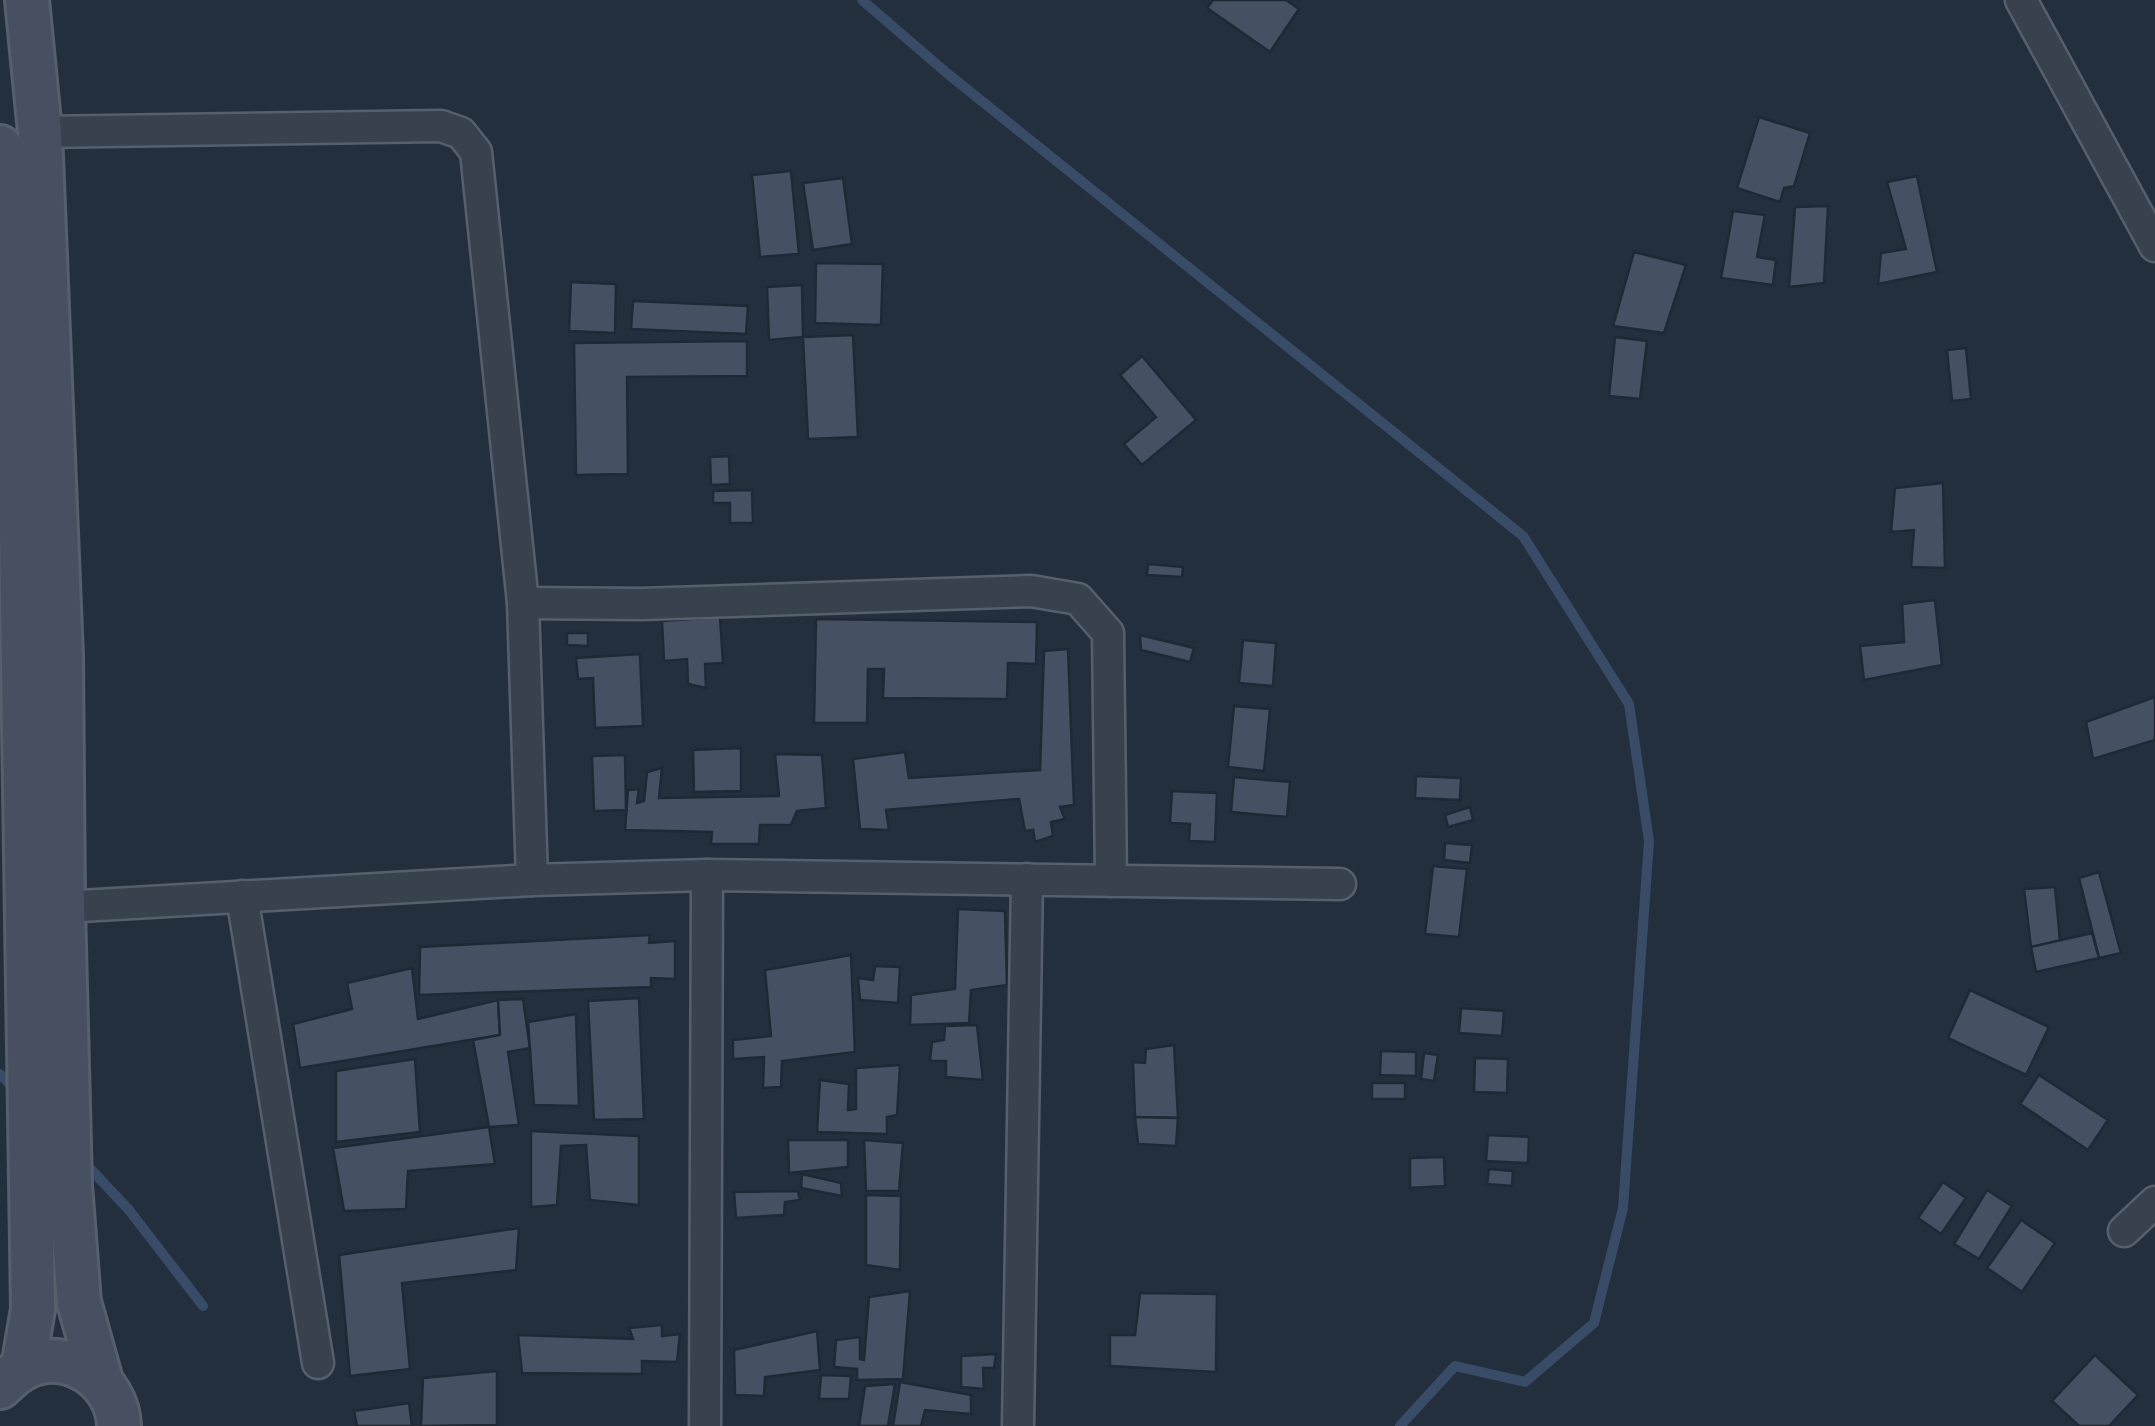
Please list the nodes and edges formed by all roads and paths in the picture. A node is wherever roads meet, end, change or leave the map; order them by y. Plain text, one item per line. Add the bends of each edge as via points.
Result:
1 (27, 0) edge
2 (2020, 0) edge
3 (40, 132) junction
4 (0, 147) edge
5 (2155, 246) edge
6 (523, 603) junction
7 (707, 876) junction
8 (1027, 879) junction
9 (532, 880) junction
10 (1112, 880) junction
11 (1340, 884) dead end
12 (242, 896) junction
13 (29, 904) edge
14 (2155, 1202) edge
15 (2124, 1232) dead end
16 (318, 1362) dead end
17 (101, 1381) junction
18 (6, 1382) edge
19 (119, 1426) edge
20 (705, 1426) edge
21 (1018, 1426) edge

1 - 3 main road
2 - 5 street
3 - 6 street via 442,126 461,133 476,152
3 - 13 main road via 61,657
4 - 13 main road via 18,335
6 - 9 street
6 - 10 street via 1031,591 1078,599 1108,633
7 - 8 street
7 - 9 street
7 - 20 street
8 - 10 street
8 - 21 street
9 - 12 street
10 - 11 street
12 - 13 street
12 - 16 street
13 - 17 main road via 70,1120 79,1302
13 - 18 main road via 33,1309
14 - 15 street
17 - 18 main road via 56,1360
17 - 19 main road

